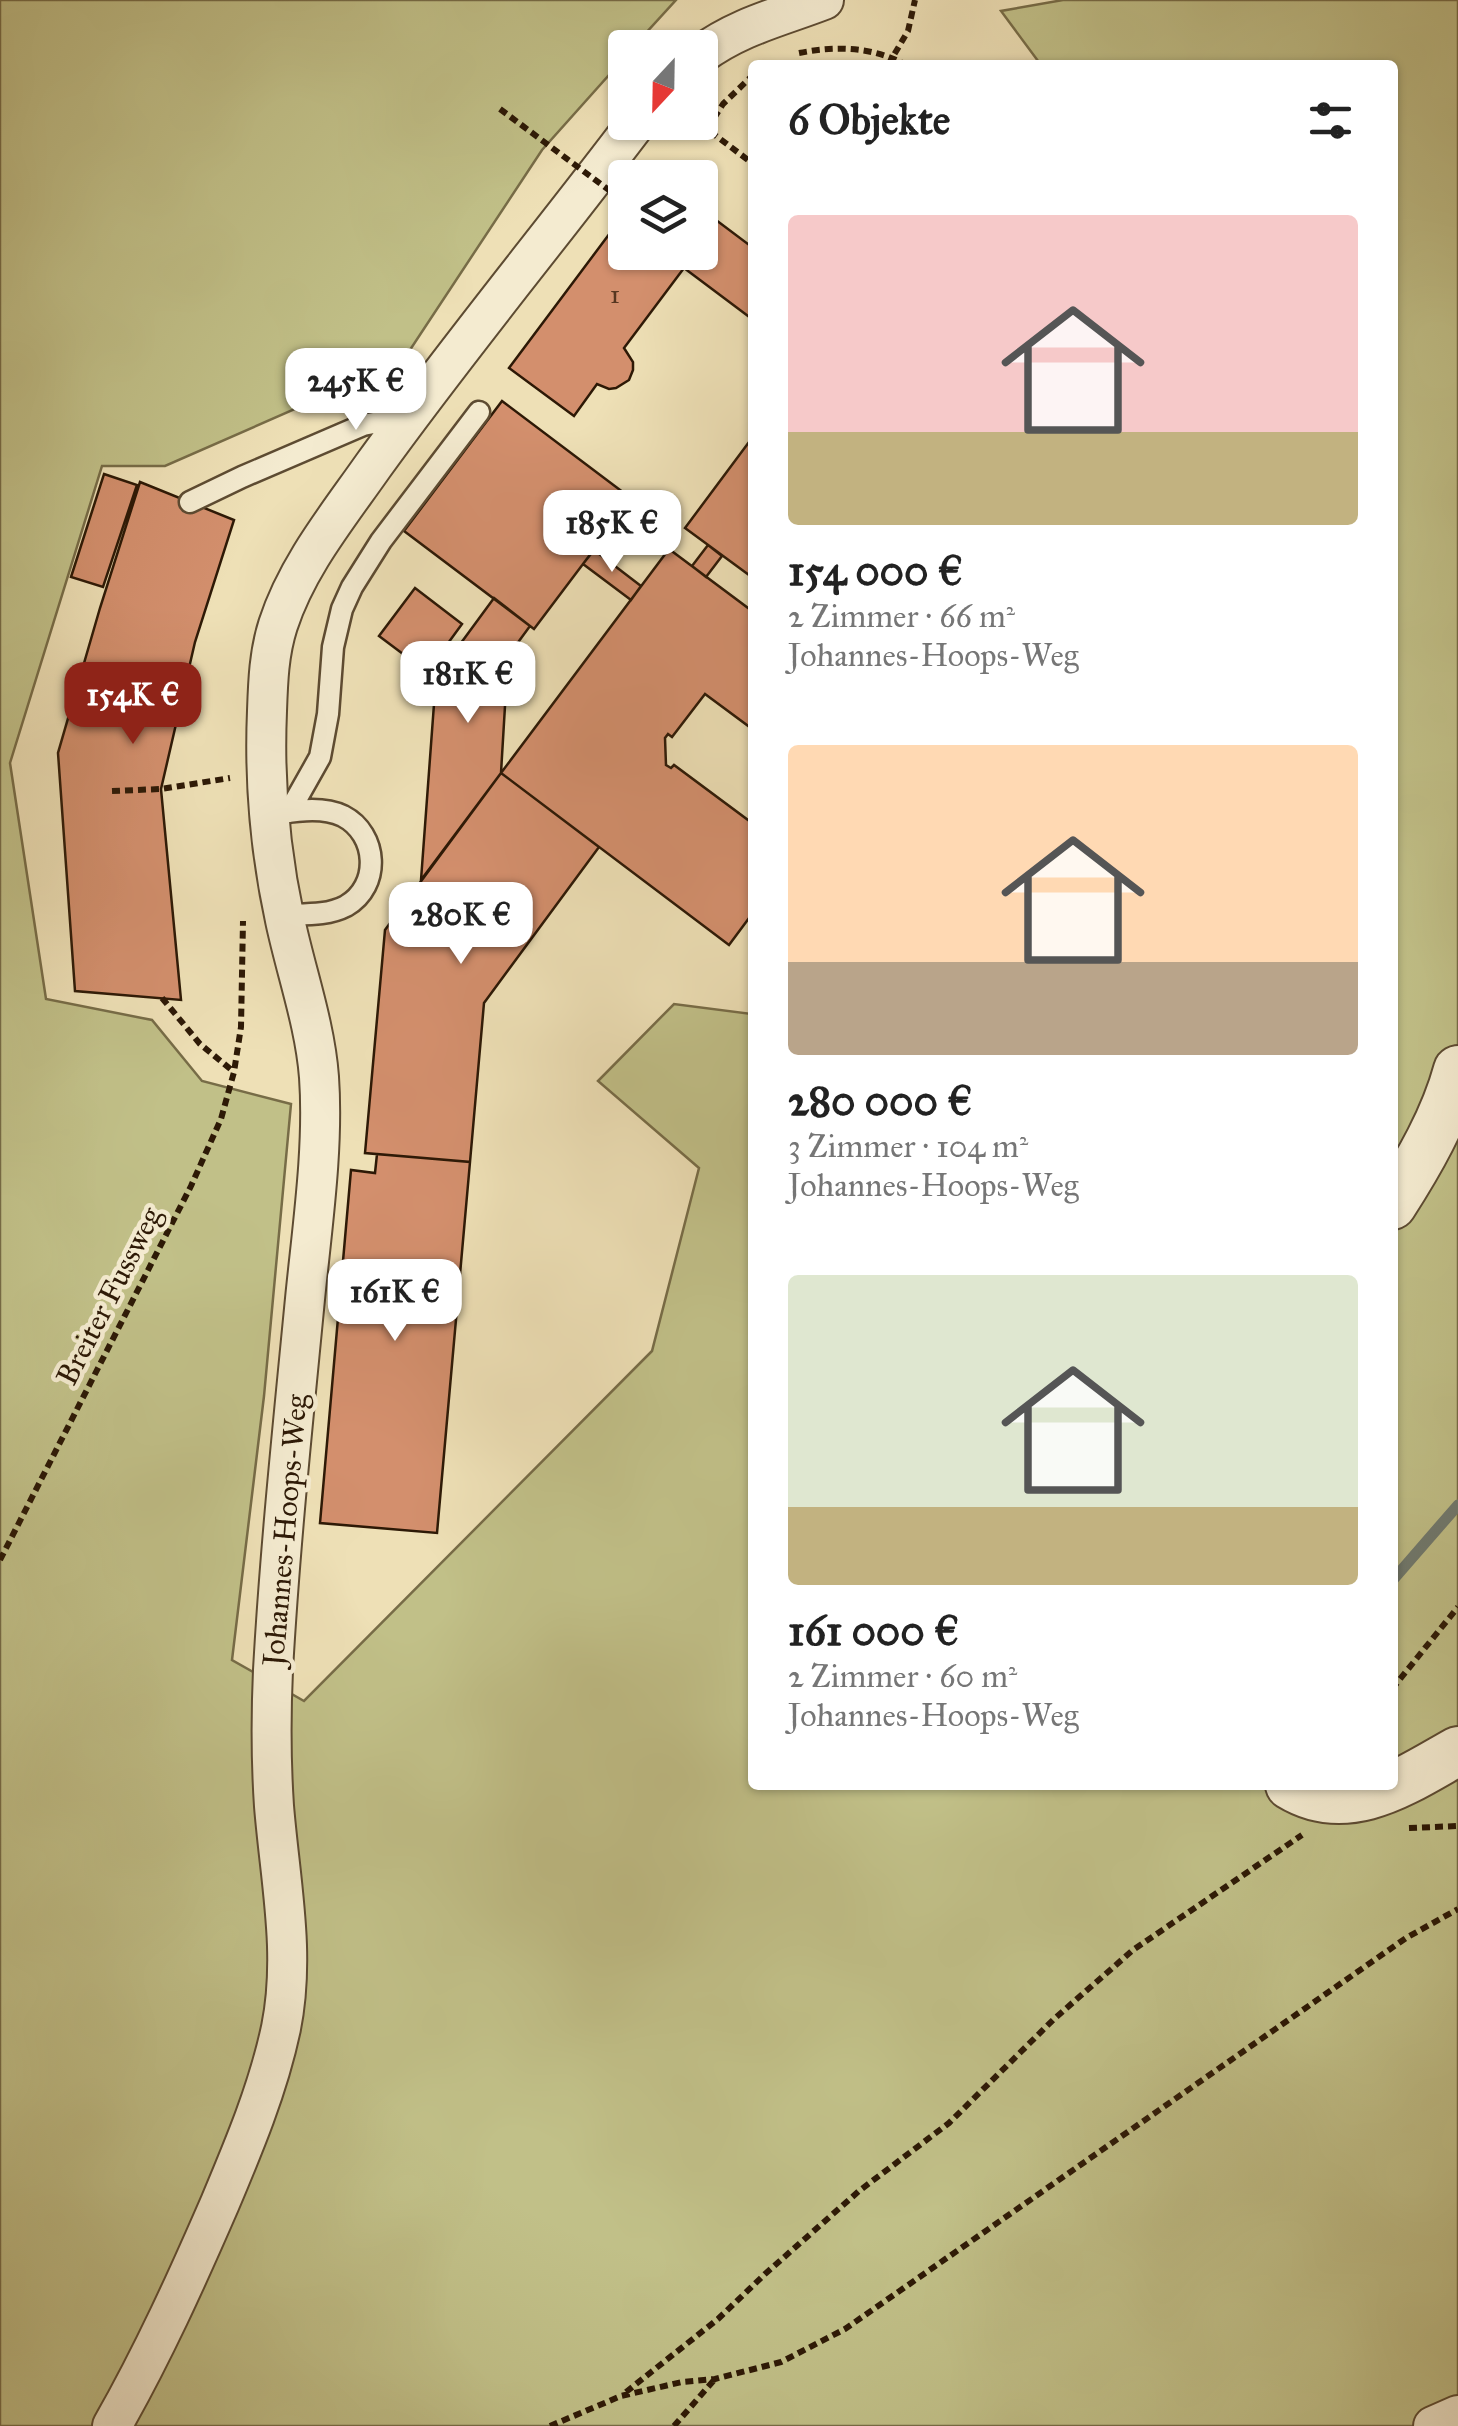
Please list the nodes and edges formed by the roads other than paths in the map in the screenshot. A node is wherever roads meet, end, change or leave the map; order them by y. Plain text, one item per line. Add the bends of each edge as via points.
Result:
1 (824, 0) edge
2 (718, 43) edge
3 (624, 140) edge
4 (479, 412) dead end
5 (404, 424) junction
6 (190, 502) dead end
7 (279, 814) junction
8 (284, 915) junction
9 (1458, 1070) edge
10 (1398, 1195) edge
11 (1458, 1751) edge
12 (1398, 1783) edge
13 (1383, 1790) edge
14 (1312, 1793) edge
15 (1458, 2415) edge
16 (112, 2426) edge
17 (1434, 2426) edge

1 - 2 street
3 - 5 street, Johannes-Hoops-Weg
4 - 7 lane via 352,587 332,647 320,758
5 - 6 lane via 363,425
5 - 7 street, Johannes-Hoops-Weg via 302,570 280,621 269,668 266,758
7 - 8 street, Johannes-Hoops-Weg
7 - 8 lane via 330,811 347,818 369,844 372,860 361,893 348,905
8 - 16 street, Johannes-Hoops-Weg via 316,1048 320,1106 273,1675 286,1992 270,2076 250,2132 189,2276
9 - 10 street via 1432,1136
11 - 12 street
13 - 14 street via 1367,1796
15 - 17 street

